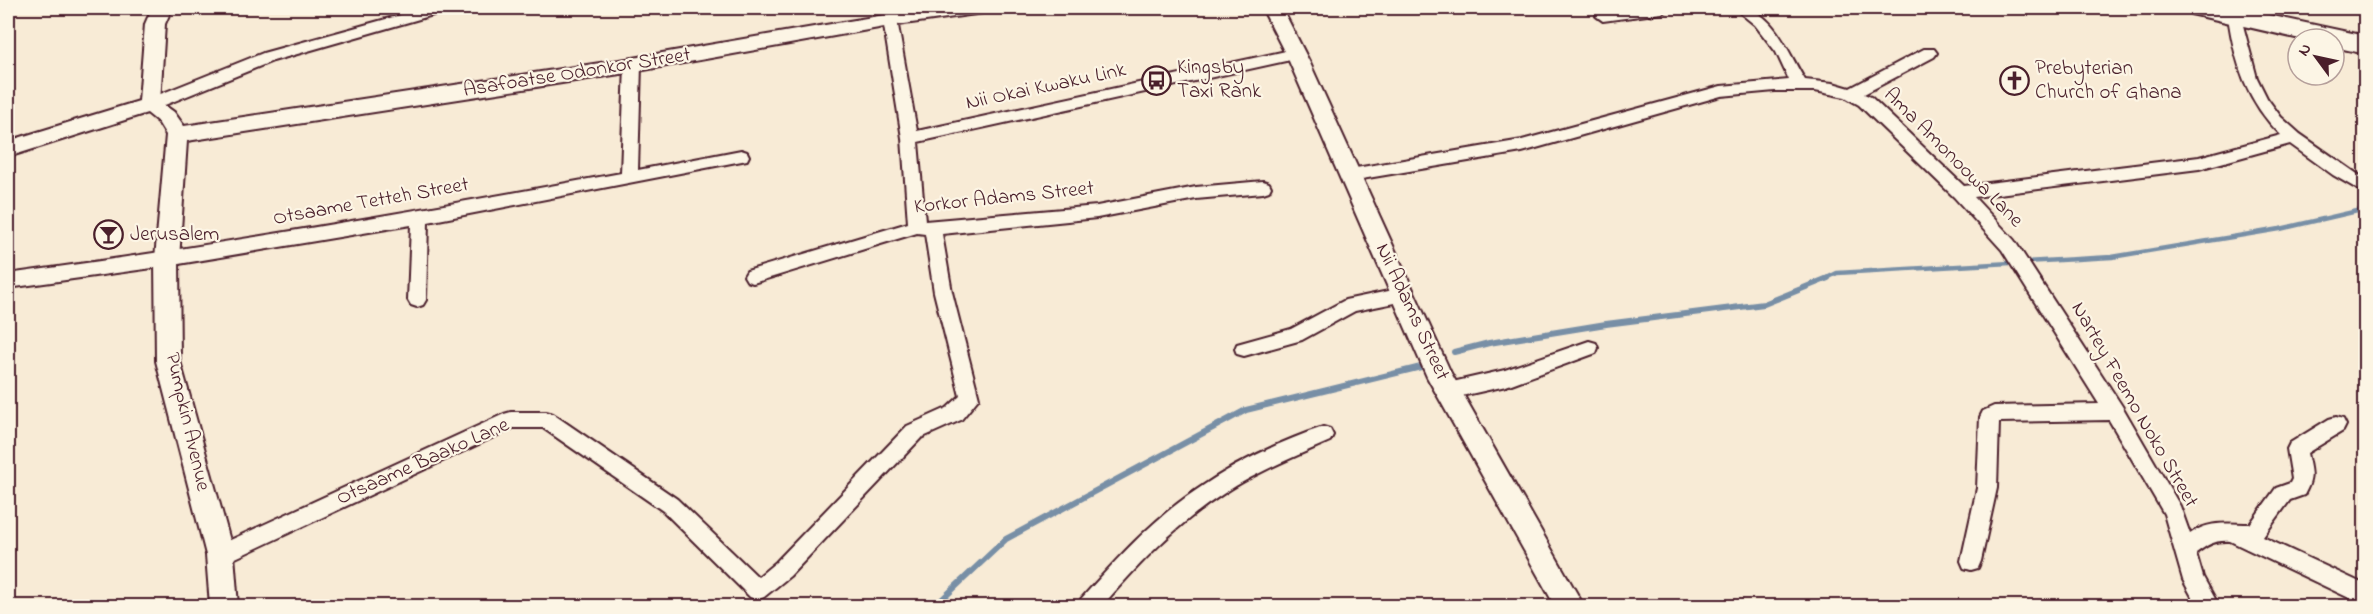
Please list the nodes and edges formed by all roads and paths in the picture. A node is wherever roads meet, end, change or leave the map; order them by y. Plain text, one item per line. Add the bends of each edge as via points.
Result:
1 (162, 8) edge
2 (442, 8) edge
3 (976, 8) edge
4 (1272, 8) edge
5 (1662, 8) edge
6 (1741, 8) edge
7 (2200, 8) edge
8 (2267, 8) edge
9 (2234, 12) edge
10 (889, 14) edge
11 (1603, 16) dead end
12 (2366, 28) edge
13 (2366, 45) edge
14 (1929, 52) dead end
15 (1295, 54) junction
16 (633, 65) junction
17 (1800, 85) junction
18 (1853, 93) junction
19 (149, 105) junction
20 (177, 135) junction
21 (910, 138) junction
22 (2291, 138) junction
23 (8, 149) edge
24 (741, 156) dead end
25 (1350, 175) junction
26 (628, 178) junction
27 (1263, 188) dead end
28 (2366, 188) edge
29 (1960, 193) junction
30 (420, 217) junction
31 (925, 227) junction
32 (167, 259) junction
33 (753, 276) dead end
34 (8, 280) edge
35 (1403, 295) junction
36 (2042, 295) joint
37 (417, 300) dead end
38 (1589, 348) dead end
39 (1244, 349) dead end
40 (1448, 391) junction
41 (2115, 412) junction
42 (2336, 425) dead end
43 (1323, 435) dead end
44 (2231, 532) junction
45 (2184, 550) junction
46 (219, 555) junction
47 (1971, 561) dead end
48 (2366, 596) edge
49 (224, 606) edge
50 (1089, 606) edge
51 (1570, 606) edge
52 (2208, 606) edge

1 - 19 street via 155,24
2 - 19 street via 268,57
3 - 10 street, Asafoatse Odonkor Street
4 - 15 street, Nii Adams Street
5 - 11 street
6 - 17 street via 1760,22 1783,51
7 - 9 highway
8 - 12 highway
9 - 13 highway
9 - 22 street via 2241,59 2252,88 2267,113
10 - 16 street, Asafoatse Odonkor Street
10 - 21 street
14 - 18 street
15 - 21 street, Nii Okai Kwaku Link
15 - 25 street, Nii Adams Street
16 - 20 street, Asafoatse Odonkor Street
16 - 26 street
17 - 18 street, Ama Amonoowa Lane
17 - 25 street, Ama Amonoowa Lane via 1721,91 1522,146
18 - 29 street, Ama Amonoowa Lane
19 - 20 street via 173,123
19 - 23 street
20 - 32 street, Pumpkin Avenue
21 - 31 street
22 - 28 street
22 - 29 street via 2199,163
24 - 26 street, Otsaame Tetteh Street
25 - 35 street, Nii Adams Street
26 - 30 street, Otsaame Tetteh Street
27 - 31 street, Korkor Adams Street via 1196,193 1097,212
29 - 36 street, Ama Amonoowa Lane via 2008,245
30 - 32 street, Otsaame Tetteh Street
30 - 37 street
31 - 33 street, Korkor Adams Street
31 - 46 street, Otsaame Baako Lane via 970,398 954,414 914,432 783,569 758,590 670,505 546,420 511,420
32 - 34 street, Otsaame Tetteh Street
32 - 46 street, Pumpkin Avenue via 168,361
35 - 39 street via 1351,305 1296,335
35 - 40 street, Nii Adams Street
36 - 41 street, Nartey Feemo Noko Street
38 - 40 street via 1506,378
40 - 51 street, Nii Adams Street
41 - 45 street, Nartey Feemo Noko Street via 2173,512
41 - 47 street via 1990,417 1988,488
42 - 44 street via 2297,449 2302,480 2297,489 2283,494 2257,530
43 - 50 street via 1247,470 1187,508
44 - 45 street via 2206,534
44 - 48 street
45 - 52 street, Nartey Feemo Noko Street via 2193,579
46 - 49 street, Pumpkin Avenue

